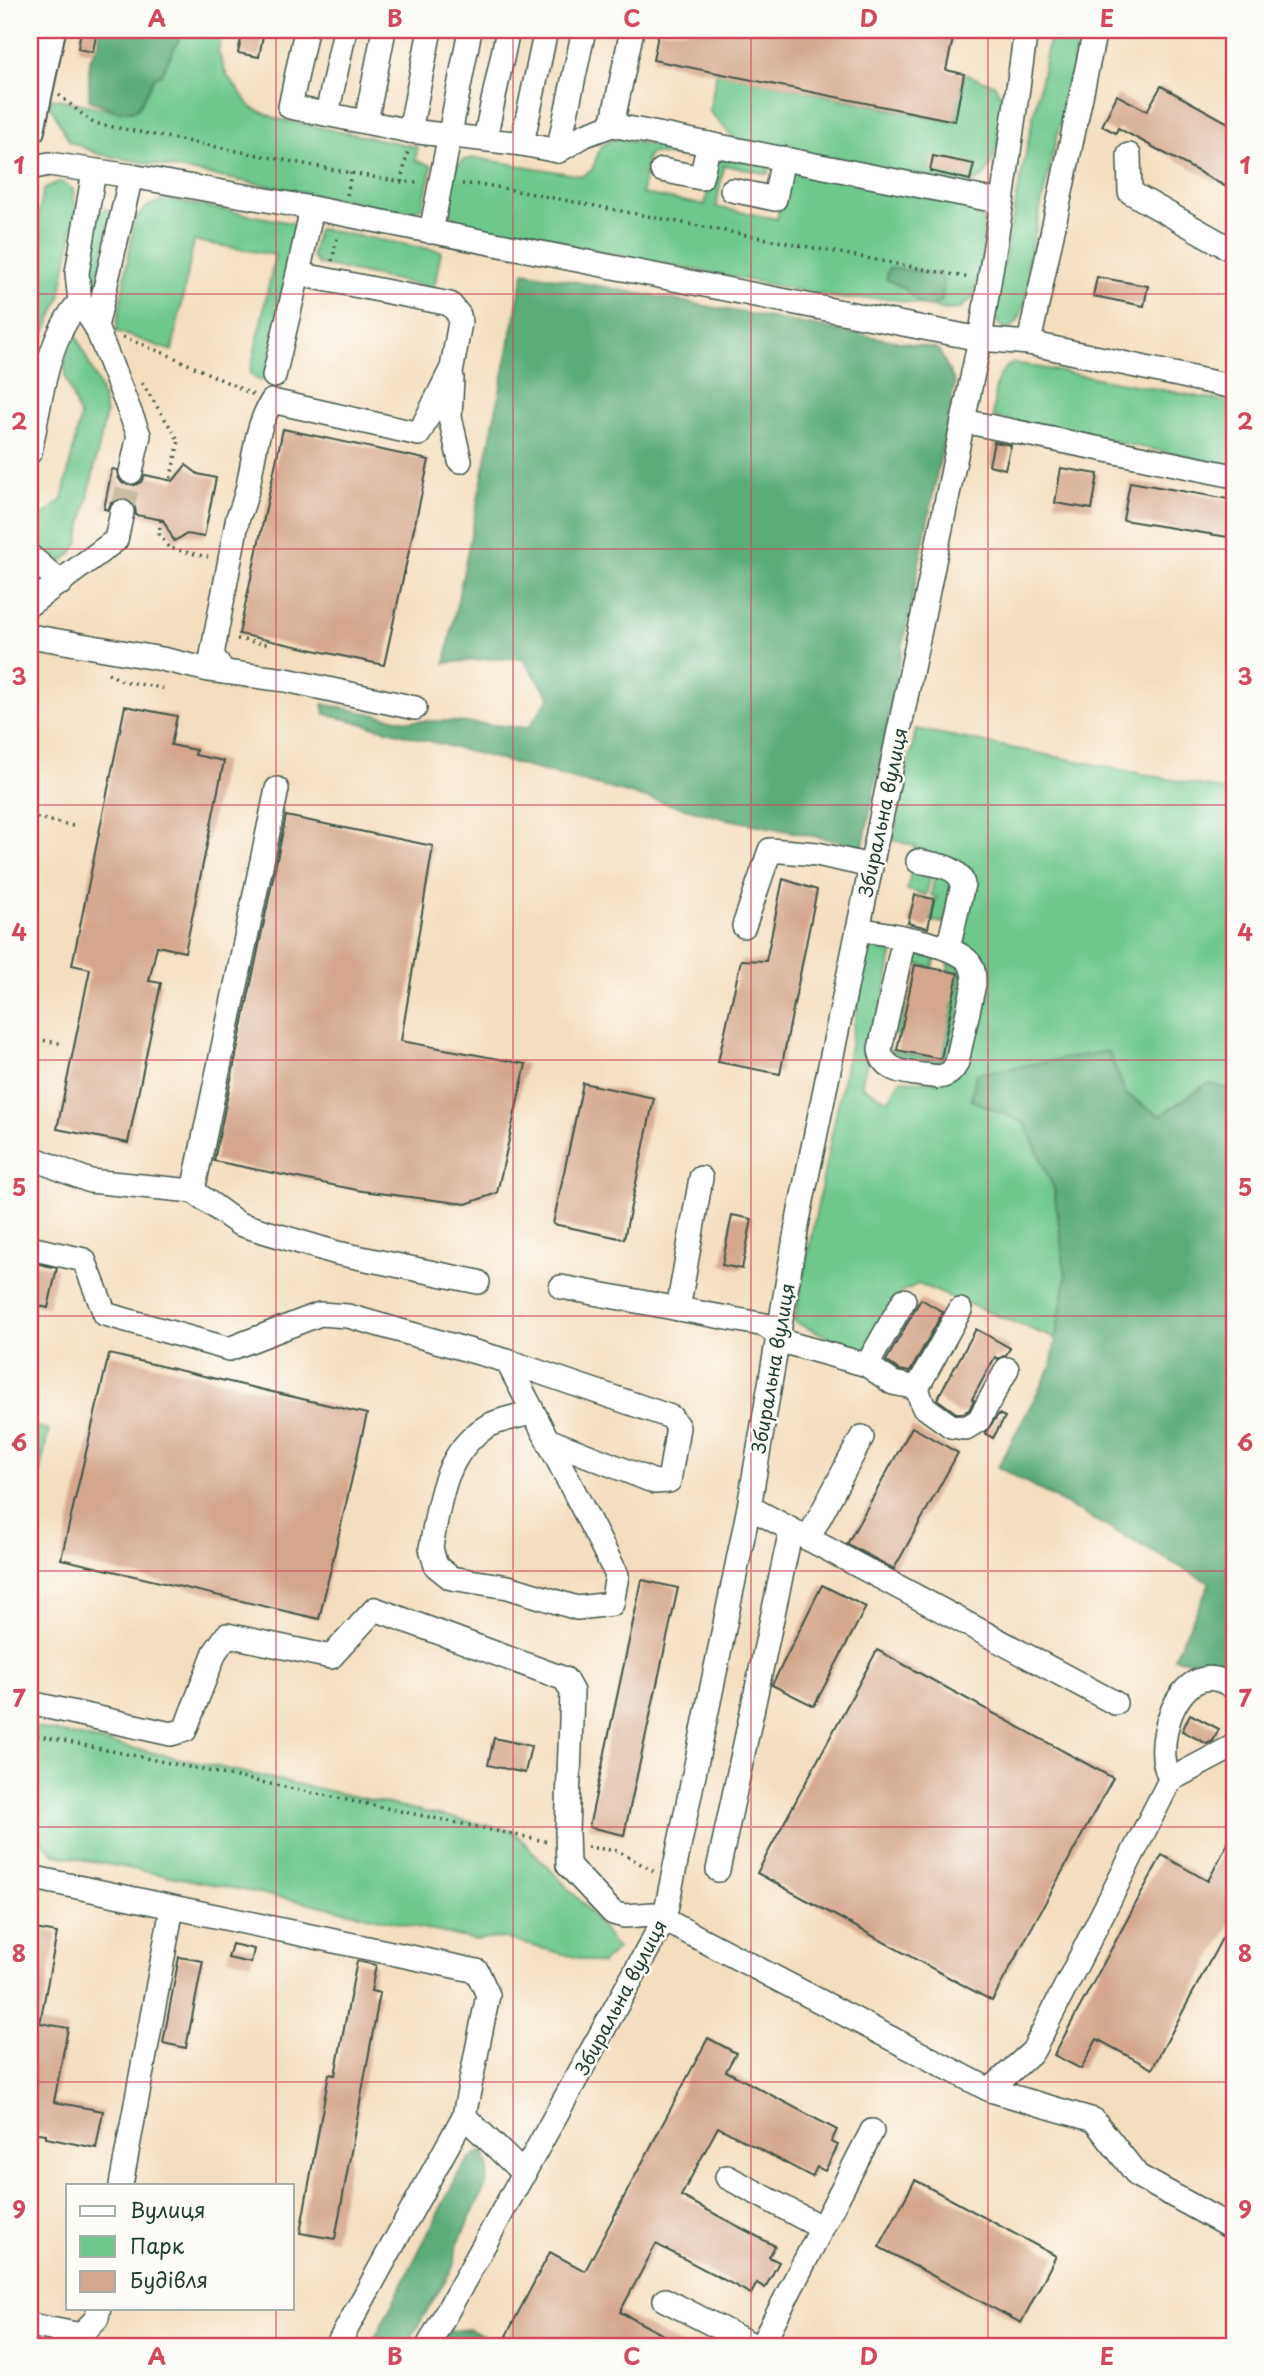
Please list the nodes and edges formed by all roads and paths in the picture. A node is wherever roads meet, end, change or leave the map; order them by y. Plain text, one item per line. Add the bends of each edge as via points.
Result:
1 (51, 30) edge
2 (306, 30) edge
3 (345, 30) edge
4 (384, 30) edge
5 (430, 30) edge
6 (470, 30) edge
7 (508, 30) edge
8 (546, 30) edge
9 (584, 30) edge
10 (632, 30) edge
11 (1026, 30) edge
12 (1095, 30) edge
13 (59, 95) dead end
14 (327, 114) junction
15 (366, 122) junction
16 (612, 125) junction
17 (30, 130) edge
18 (410, 131) junction
19 (450, 135) junction
20 (485, 139) junction
21 (522, 144) junction
22 (709, 144) junction
23 (558, 151) junction
24 (1129, 155) dead end
25 (783, 158) junction
26 (30, 168) edge
27 (94, 170) junction
28 (662, 170) dead end
29 (351, 173) junction
30 (131, 176) junction
31 (401, 182) junction
32 (428, 183) dead end
33 (452, 184) dead end
34 (732, 190) dead end
35 (346, 201) dead end
36 (1002, 202) junction
37 (312, 208) junction
38 (338, 232) dead end
39 (431, 232) junction
40 (1234, 251) edge
41 (298, 274) junction
42 (979, 279) dead end
43 (328, 280) junction
44 (79, 302) junction
45 (106, 330) junction
46 (980, 339) junction
47 (1029, 343) junction
48 (452, 368) junction
49 (137, 375) dead end
50 (274, 376) dead end
51 (1234, 387) edge
52 (272, 401) junction
53 (963, 421) junction
54 (30, 452) edge
55 (460, 461) dead end
56 (131, 472) tunnel mouth
57 (1234, 476) edge
58 (170, 481) dead end
59 (122, 512) tunnel mouth
60 (161, 520) dead end
61 (30, 556) edge
62 (208, 557) dead end
63 (61, 583) junction
64 (30, 604) edge
65 (30, 636) edge
66 (224, 672) junction
67 (415, 708) dead end
68 (277, 789) dead end
69 (30, 816) edge
70 (77, 827) dead end
71 (918, 861) dead end
72 (871, 866) junction
73 (744, 926) dead end
74 (858, 929) junction
75 (904, 938) junction
76 (948, 949) junction
77 (30, 1038) edge
78 (64, 1044) dead end
79 (30, 1157) edge
80 (701, 1178) dead end
81 (193, 1191) junction
82 (30, 1248) edge
83 (478, 1282) dead end
84 (561, 1287) dead end
85 (904, 1300) dead end
86 (678, 1309) junction
87 (960, 1310) dead end
88 (777, 1335) junction
89 (507, 1361) junction
90 (867, 1365) junction
91 (1007, 1369) dead end
92 (917, 1388) junction
93 (533, 1412) junction
94 (862, 1437) dead end
95 (548, 1440) junction
96 (749, 1507) junction
97 (799, 1534) junction
98 (1234, 1688) edge
99 (30, 1703) edge
100 (1115, 1703) dead end
101 (30, 1734) edge
102 (1234, 1746) edge
103 (1170, 1780) junction
104 (550, 1842) dead end
105 (581, 1846) dead end
106 (718, 1871) dead end
107 (661, 1875) dead end
108 (30, 1877) edge
109 (172, 1908) junction
110 (664, 1920) junction
111 (990, 2090) junction
112 (464, 2116) junction
113 (872, 2131) dead end
114 (524, 2174) junction
115 (727, 2177) dead end
116 (121, 2184) edge
117 (822, 2228) junction
118 (1234, 2229) edge
119 (665, 2300) dead end
120 (99, 2310) edge
121 (30, 2325) edge
122 (337, 2346) edge
123 (428, 2346) edge
124 (755, 2346) edge
125 (761, 2346) edge

1 - 17 main road
2 - 14 street via 290,107
3 - 14 street
4 - 15 street
5 - 18 street
6 - 19 street
7 - 20 street
8 - 21 street
9 - 23 street
10 - 16 street
11 - 36 street, Збиральна вулиця
12 - 47 street
13 - 29 path via 93,123
14 - 15 street
15 - 18 street
16 - 22 street
16 - 23 street
18 - 19 street
18 - 31 path
19 - 20 street
19 - 39 street
20 - 21 street
21 - 23 street
22 - 25 street
22 - 28 street via 701,178
24 - 40 street via 1130,192
25 - 34 street via 775,200
25 - 36 street
26 - 27 street via 49,164
27 - 30 street
27 - 44 street via 77,273
29 - 31 path
29 - 35 path
30 - 37 street
30 - 45 street
31 - 32 path
33 - 42 path via 486,185
36 - 46 street, Збиральна вулиця
37 - 39 street
37 - 41 street
38 - 43 path
39 - 46 street
41 - 43 street
41 - 50 street
43 - 48 street via 450,304 460,322
44 - 45 street
44 - 54 street via 67,316 53,349
45 - 52 path
45 - 56 street via 139,435
46 - 47 street
46 - 53 street, Збиральна вулиця
47 - 51 street
48 - 52 street via 419,434
48 - 55 street via 450,417
49 - 58 path via 179,442
52 - 66 street via 262,416 216,631 212,655
53 - 57 street
53 - 72 street, Збиральна вулиця
59 - 63 street via 116,540
60 - 62 path via 159,534 169,548
61 - 63 street
63 - 64 street
65 - 66 street
66 - 67 street via 286,680
68 - 81 street
69 - 70 path
71 - 76 street via 951,869 962,879
72 - 73 street via 770,850
72 - 74 street, Збиральна вулиця
74 - 75 street
74 - 88 street, Збиральна вулиця
75 - 76 street
75 - 76 street via 880,1049 891,1069 938,1077 955,1068 974,976 969,963
77 - 78 path
79 - 81 street via 90,1181
80 - 86 street
81 - 83 street via 239,1224 337,1253
82 - 89 street via 83,1260 105,1314 229,1349 320,1314 348,1316
84 - 86 street
85 - 90 street
86 - 88 street via 765,1325
87 - 92 street
88 - 90 street via 788,1343
88 - 96 street, Збиральна вулиця
89 - 93 street
89 - 95 street via 671,1417 678,1427 668,1481 655,1482
90 - 92 street via 893,1383
91 - 92 street via 979,1420 966,1428 951,1426 923,1406
93 - 95 street
93 - 95 street via 487,1427 463,1447 447,1474 432,1557 451,1578 508,1587 577,1608 612,1604 617,1575
94 - 97 street
96 - 97 street
96 - 110 street, Збиральна вулиця
97 - 100 street
97 - 106 street
98 - 103 street via 1211,1678 1181,1692 1167,1726 1164,1762
99 - 110 street via 172,1734 185,1730 210,1664 227,1635 331,1657 375,1609 565,1678 572,1692 568,1865 613,1913 653,1914
101 - 104 path
102 - 103 street
103 - 111 street via 1033,2051
105 - 107 path via 618,1851
108 - 109 street
109 - 112 street via 477,1971 488,1995
109 - 116 street
110 - 111 street
110 - 114 street, Збиральна вулиця
111 - 118 street via 1094,2120 1138,2176
112 - 114 street
112 - 122 street
113 - 117 street
114 - 123 street, Збиральна вулиця
115 - 117 street
117 - 125 street
119 - 124 street
120 - 121 street via 81,2335

